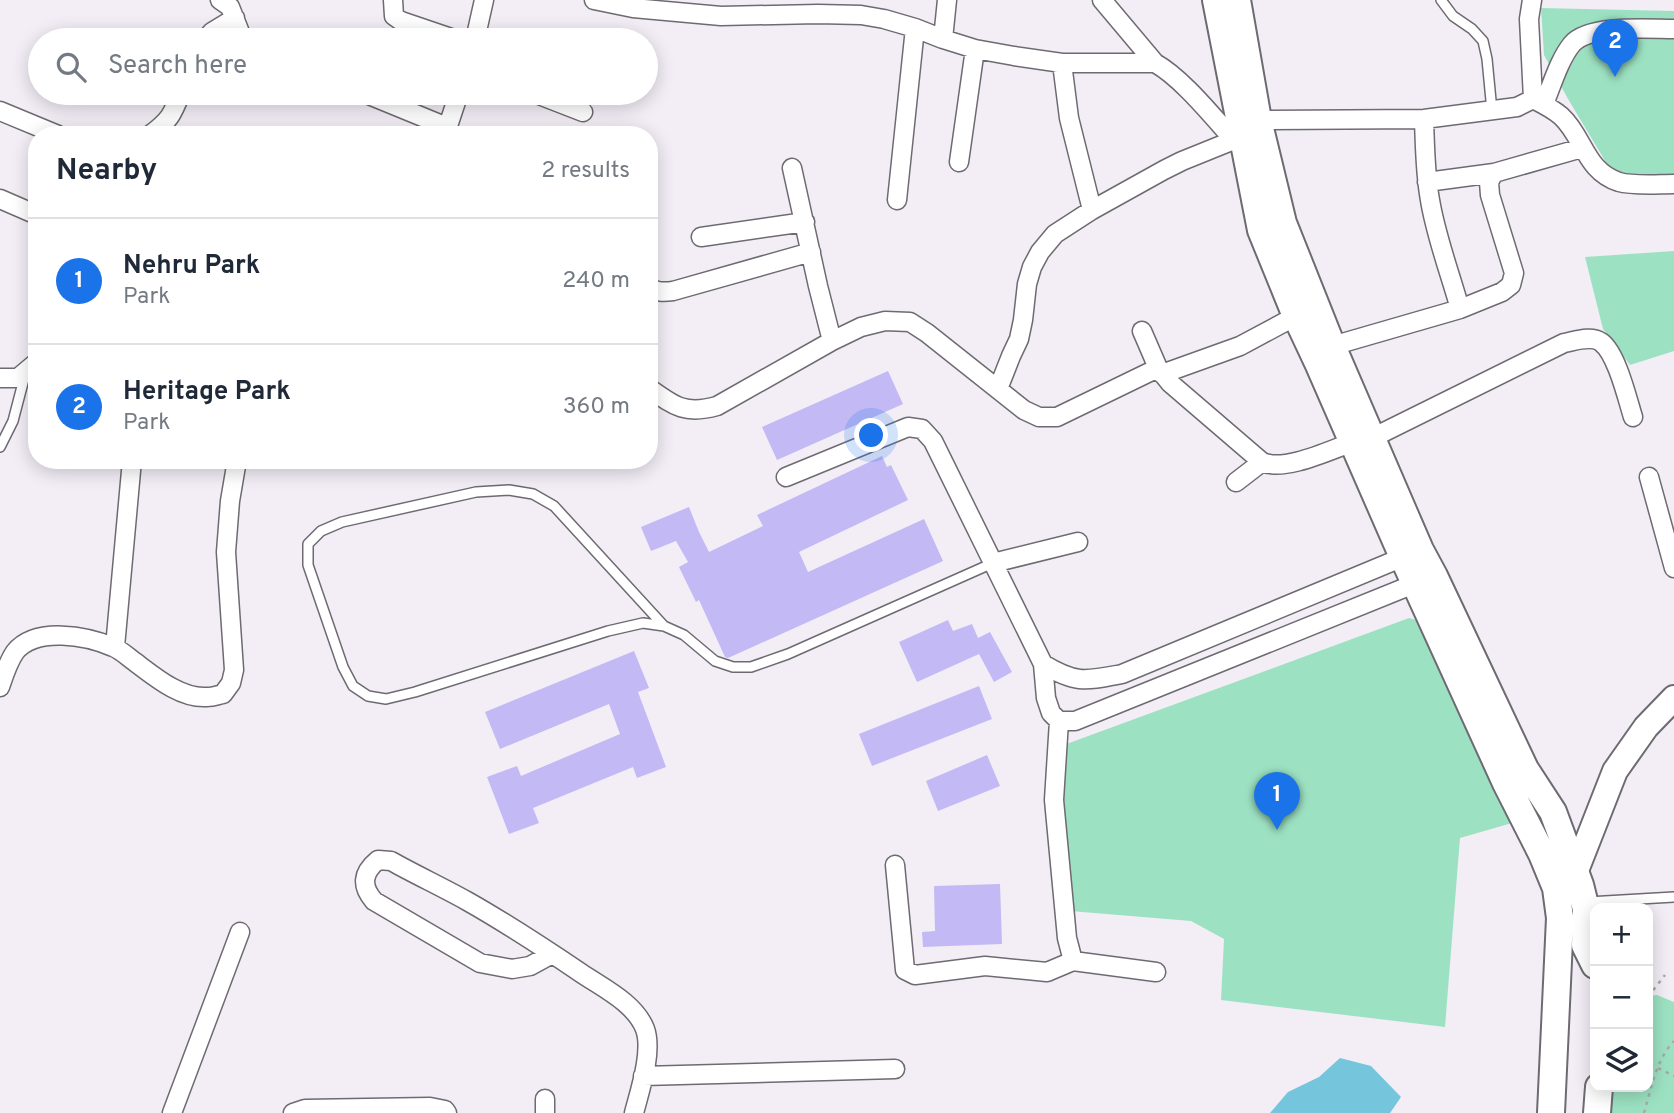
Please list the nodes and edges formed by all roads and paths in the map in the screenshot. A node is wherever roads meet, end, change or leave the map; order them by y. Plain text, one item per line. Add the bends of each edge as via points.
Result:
1 (220, 0) edge
2 (393, 0) edge
3 (484, 0) edge
4 (594, 0) edge
5 (947, 0) edge
6 (1102, 0) edge
7 (1216, 0) edge
8 (1237, 0) edge
9 (1441, 0) edge
10 (1532, 0) edge
11 (668, 6) edge
12 (837, 7) edge
13 (235, 18) junction
14 (220, 28) edge
15 (238, 28) edge
16 (420, 28) edge
17 (478, 28) edge
18 (915, 28) junction
19 (1674, 29) edge
20 (943, 40) junction
21 (975, 49) junction
22 (1062, 63) junction
23 (1156, 63) junction
24 (1538, 102) junction
25 (176, 105) edge
26 (390, 105) edge
27 (455, 105) edge
28 (567, 105) edge
29 (0, 111) edge
30 (583, 111) dead end
31 (1492, 111) junction
32 (1424, 119) junction
33 (36, 126) edge
34 (162, 126) edge
35 (435, 126) edge
36 (448, 126) edge
37 (1245, 133) junction
38 (1582, 148) junction
39 (958, 162) dead end
40 (792, 168) dead end
41 (1494, 173) junction
42 (1427, 182) junction
43 (1674, 184) edge
44 (0, 200) edge
45 (897, 200) dead end
46 (1092, 210) junction
47 (28, 211) edge
48 (805, 222) junction
49 (701, 237) dead end
50 (811, 252) junction
51 (658, 292) edge
52 (1460, 309) junction
53 (1296, 316) junction
54 (1142, 331) dead end
55 (832, 341) junction
56 (1332, 346) junction
57 (28, 370) edge
58 (1160, 371) junction
59 (28, 377) edge
60 (0, 378) edge
61 (998, 389) junction
62 (658, 394) edge
63 (1633, 417) dead end
64 (1362, 440) junction
65 (0, 447) edge
66 (1262, 461) junction
67 (131, 469) edge
68 (235, 469) edge
69 (786, 477) dead end
70 (1649, 477) dead end
71 (1236, 482) dead end
72 (1078, 542) dead end
73 (1411, 553) junction
74 (993, 563) junction
75 (1674, 568) edge
76 (1425, 580) junction
77 (664, 626) junction
78 (115, 647) junction
79 (1043, 664) junction
80 (0, 687) edge
81 (1674, 698) edge
82 (1059, 721) junction
83 (895, 865) dead end
84 (1575, 873) junction
85 (1674, 897) edge
86 (1584, 902) junction
87 (240, 932) dead end
88 (552, 954) junction
89 (1590, 955) edge
90 (1073, 961) junction
91 (1156, 972) dead end
92 (1665, 975) dead end
93 (1653, 991) edge
94 (1674, 1041) edge
95 (1658, 1068) junction
96 (895, 1069) dead end
97 (643, 1076) junction
98 (1674, 1076) edge
99 (1598, 1092) edge
100 (172, 1113) edge
101 (293, 1113) edge
102 (447, 1113) edge
103 (634, 1113) edge
104 (1551, 1113) edge
105 (1597, 1113) edge
106 (1644, 1113) edge

1 - 13 street
2 - 16 street via 394,16
3 - 17 street
4 - 11 street via 633,8
5 - 20 street
6 - 23 street
7 - 37 main road
8 - 37 main road
9 - 31 lane via 1483,41
10 - 24 street via 1529,19
11 - 12 street via 721,16
12 - 18 street
13 - 14 street
13 - 15 street
18 - 20 street
18 - 45 street
19 - 24 street via 1587,34 1574,41
20 - 21 street
21 - 22 street
21 - 39 street
22 - 23 street
22 - 46 street via 1069,118
23 - 37 street
24 - 31 street
24 - 38 street via 1562,116
25 - 34 street
26 - 35 street
27 - 36 street
28 - 30 street
29 - 33 street
31 - 32 street
32 - 37 street
32 - 42 street
37 - 46 street
37 - 53 main road via 1261,230
37 - 56 main road
38 - 41 street
38 - 43 street via 1605,176 1622,183
40 - 48 street
41 - 42 street
41 - 52 street via 1490,195 1514,273 1511,285
42 - 52 street
44 - 47 street
46 - 61 street via 1055,234 1032,267 1019,339
48 - 49 street
48 - 50 street
50 - 51 street
50 - 55 street
52 - 56 street
53 - 58 street via 1240,346
53 - 64 main road
54 - 58 street
55 - 61 street via 885,321 911,322
55 - 62 street via 717,406 685,410
56 - 64 main road
57 - 60 street via 18,378
58 - 61 street via 1056,417 1039,417 1024,410
58 - 66 street
59 - 65 lane
63 - 64 street via 1614,358 1601,341 1587,338 1564,343
64 - 66 street via 1284,464
64 - 73 main road
66 - 71 street
67 - 78 street
68 - 78 street via 226,552 231,683 223,694 189,695
69 - 74 street via 908,426 922,429 933,441
70 - 75 street
72 - 74 street
73 - 76 main road
73 - 79 street via 1122,674 1079,680
74 - 77 lane via 751,667 715,661 684,635
74 - 79 street
76 - 82 street via 1074,721
76 - 84 main road via 1525,769 1553,812
76 - 104 main road via 1506,783 1556,888 1560,918
77 - 77 lane via 643,623 608,631 415,692 386,699 368,696 353,686 343,667 308,565 308,544 321,531 342,522 476,492 533,494 554,506
78 - 80 street via 77,637 33,639 16,650
79 - 82 street via 1046,698
81 - 84 street via 1646,727 1615,771
82 - 90 street via 1054,800
83 - 90 street via 905,970 915,975 985,966 1047,972
84 - 86 main road
85 - 86 lane
86 - 89 main road via 1585,945
87 - 100 street
88 - 88 street via 391,861 378,860 369,867 364,882 374,901 480,963 512,969 530,966
88 - 97 street via 639,1016 648,1046
90 - 91 street
92 - 93 path
94 - 95 path
95 - 98 path
95 - 106 path
96 - 97 street
97 - 103 street
99 - 105 main road
101 - 102 street via 430,1107

